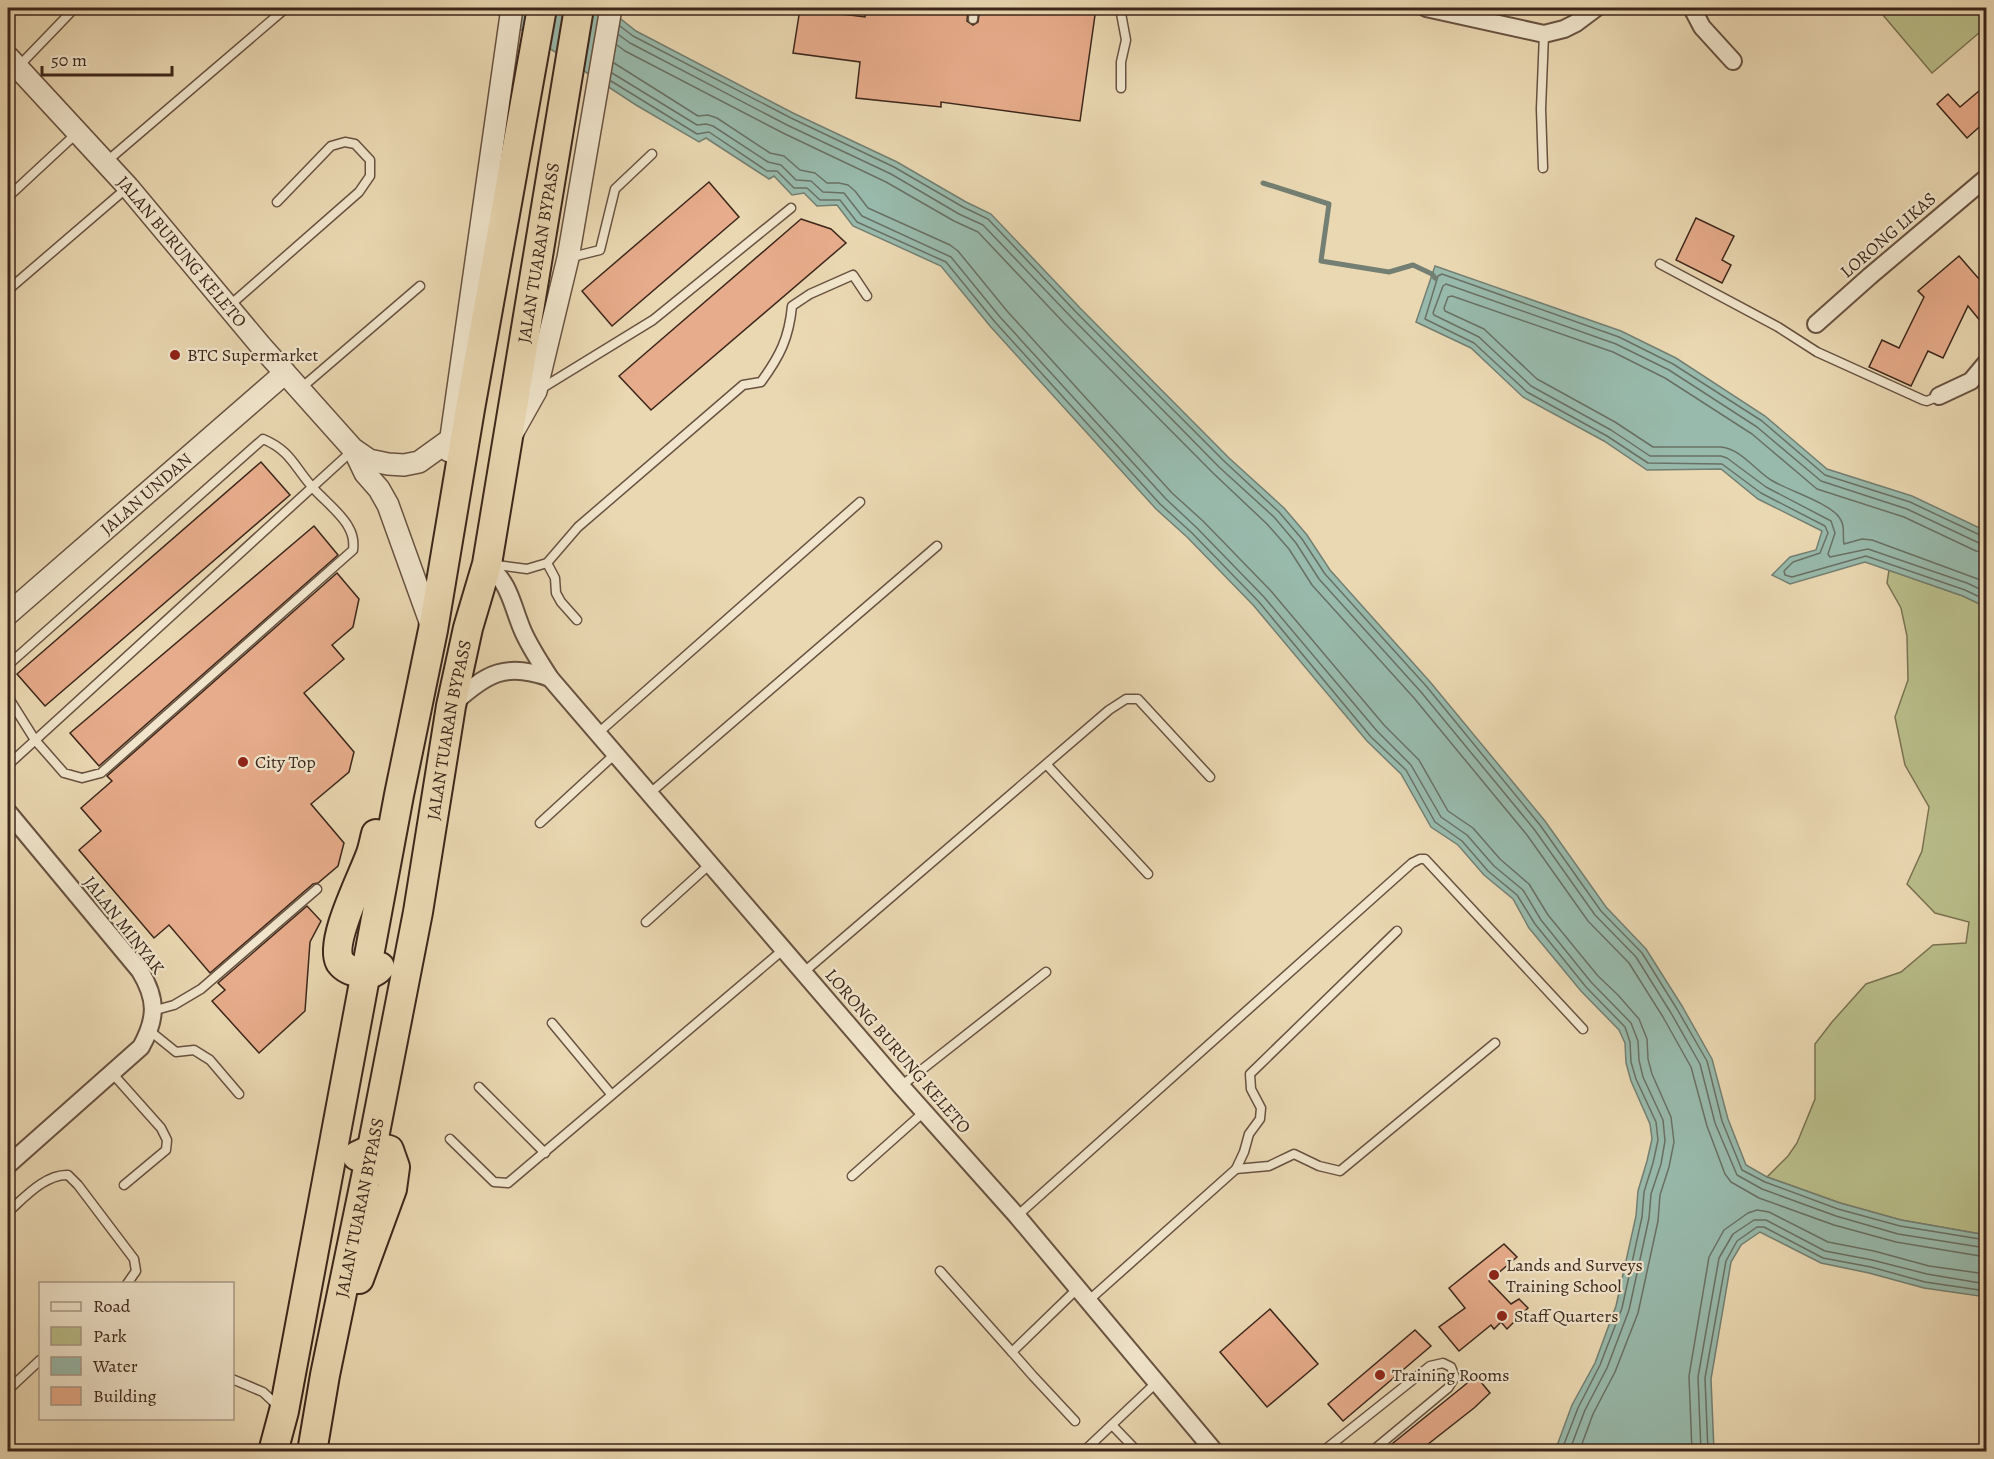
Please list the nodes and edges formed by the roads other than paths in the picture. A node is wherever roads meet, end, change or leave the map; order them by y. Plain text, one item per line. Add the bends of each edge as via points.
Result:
1 (286, 8) edge
2 (542, 8) edge
3 (579, 8) edge
4 (611, 8) edge
5 (974, 8) edge
6 (1120, 8) edge
7 (1426, 8) edge
8 (1596, 8) edge
9 (1692, 8) edge
10 (70, 13) dead end
11 (510, 17) edge
12 (973, 19) dead end
13 (1544, 34) junction
14 (1733, 61) dead end
15 (12, 62) edge
16 (1121, 88) dead end
17 (78, 131) junction
18 (652, 154) dead end
19 (106, 162) junction
20 (1543, 168) dead end
21 (1986, 178) edge
22 (128, 187) junction
23 (8, 198) edge
24 (277, 202) dead end
25 (791, 208) dead end
26 (568, 258) junction
27 (1660, 264) dead end
28 (420, 286) dead end
29 (8, 290) edge
30 (867, 296) dead end
31 (228, 307) junction
32 (1816, 324) dead end
33 (1986, 363) edge
34 (285, 373) junction
35 (300, 389) junction
36 (536, 391) junction
37 (1939, 396) joint
38 (451, 439) junction
39 (506, 446) junction
40 (354, 449) junction
41 (312, 487) junction
42 (860, 502) dead end
43 (937, 546) dead end
44 (547, 563) junction
45 (487, 564) junction
46 (10, 607) edge
47 (577, 620) dead end
48 (433, 630) junction
49 (8, 665) edge
50 (550, 678) junction
51 (8, 697) edge
52 (451, 706) junction
53 (597, 734) junction
54 (35, 740) junction
55 (614, 754) junction
56 (8, 765) edge
57 (1047, 765) junction
58 (1210, 777) dead end
59 (649, 795) junction
60 (8, 812) edge
61 (540, 823) dead end
62 (709, 865) junction
63 (1148, 874) dead end
64 (317, 889) dead end
65 (646, 922) dead end
66 (1397, 931) dead end
67 (784, 949) junction
68 (804, 972) junction
69 (1046, 972) dead end
70 (366, 974) junction
71 (152, 1011) junction
72 (552, 1023) dead end
73 (1583, 1029) dead end
74 (150, 1031) junction
75 (1495, 1043) dead end
76 (112, 1073) junction
77 (901, 1086) junction
78 (479, 1088) dead end
79 (239, 1094) dead end
80 (611, 1094) junction
81 (924, 1112) junction
82 (450, 1138) dead end
83 (372, 1148) junction
84 (545, 1153) junction
85 (8, 1165) edge
86 (1236, 1169) junction
87 (852, 1176) dead end
88 (124, 1185) dead end
89 (322, 1205) junction
90 (8, 1212) edge
91 (1017, 1216) junction
92 (940, 1271) dead end
93 (128, 1282) edge
94 (1082, 1295) junction
95 (1012, 1352) junction
96 (39, 1361) edge
97 (234, 1380) edge
98 (1156, 1383) junction
99 (8, 1390) edge
100 (284, 1411) junction
101 (1075, 1421) dead end
102 (1112, 1425) junction
103 (1326, 1451) edge
104 (273, 1452) edge
105 (312, 1452) edge
106 (1083, 1452) edge
107 (1138, 1452) edge
108 (1215, 1452) edge
109 (1371, 1452) edge

1 - 19 lane
2 - 48 highway, JALAN TUARAN BYPASS
3 - 39 highway, JALAN TUARAN BYPASS
4 - 26 street
5 - 12 lane
6 - 16 lane via 1126,40
7 - 13 street
8 - 13 street via 1564,29
9 - 14 street via 1702,27
10 - 15 lane
11 - 38 street
13 - 20 lane
15 - 17 street, JALAN BURUNG KELETO
17 - 19 street, JALAN BURUNG KELETO
17 - 23 lane
18 - 26 lane via 615,189 600,250
19 - 22 street, JALAN BURUNG KELETO
21 - 32 street, LORONG LIKAS
22 - 29 lane
22 - 31 street, JALAN BURUNG KELETO
24 - 31 lane via 331,146 355,144 370,160 370,176 359,192
25 - 36 lane via 653,320
26 - 36 street
27 - 37 lane via 1817,352 1923,400
28 - 35 lane
30 - 44 lane via 853,275 792,306 780,356 761,382 743,385 578,527
31 - 34 street, JALAN BURUNG KELETO
33 - 37 street via 1971,381
34 - 35 street, JALAN BURUNG KELETO
34 - 46 street, JALAN UNDAN
35 - 40 street, JALAN BURUNG KELETO
36 - 39 street
38 - 40 street, JALAN BURUNG KELETO via 419,462 404,465 369,460
38 - 48 street via 437,536
39 - 45 highway, JALAN TUARAN BYPASS
40 - 41 lane
40 - 48 street, JALAN BURUNG KELETO via 365,473 388,504
41 - 49 lane via 295,462 276,445 262,439
41 - 54 lane
41 - 54 lane via 348,525 353,550 101,773 82,778 64,773
42 - 53 lane
43 - 59 lane
44 - 45 lane via 527,569
44 - 47 lane via 555,578 556,593
45 - 50 street, LORONG BURUNG KELETO via 500,575 522,629
45 - 52 highway, JALAN TUARAN BYPASS
48 - 70 highway, JALAN TUARAN BYPASS
50 - 52 street via 511,670 472,686
50 - 53 street, LORONG BURUNG KELETO
51 - 54 lane
52 - 70 highway via 434,739 395,940 384,963 377,971
52 - 83 highway, JALAN TUARAN BYPASS via 418,912
53 - 55 street, LORONG BURUNG KELETO
54 - 56 lane
55 - 59 street, LORONG BURUNG KELETO
55 - 61 lane
57 - 58 lane via 1109,710 1126,699 1138,699
57 - 63 lane
57 - 68 lane
59 - 62 street, LORONG BURUNG KELETO
60 - 71 street, JALAN MINYAK via 140,971 153,998
62 - 65 lane
62 - 67 street, LORONG BURUNG KELETO
64 - 71 lane via 201,988 174,1005
66 - 86 lane via 1250,1074 1251,1089 1261,1108 1260,1119 1249,1134
67 - 68 street, LORONG BURUNG KELETO
67 - 80 lane
68 - 77 street, LORONG BURUNG KELETO
69 - 77 lane
70 - 89 highway, JALAN TUARAN BYPASS
71 - 74 street, JALAN MINYAK
72 - 80 lane
73 - 91 lane via 1425,859 1420,859
74 - 76 street via 141,1047
74 - 79 lane via 176,1052 194,1050 210,1060
75 - 86 lane via 1340,1171 1294,1154 1269,1166
76 - 85 street
76 - 88 lane via 167,1140 166,1150
77 - 81 street, LORONG BURUNG KELETO
78 - 84 lane
80 - 84 lane
81 - 87 lane
81 - 91 street, LORONG BURUNG KELETO
82 - 84 lane via 494,1182 508,1183
83 - 89 highway via 351,1159 335,1192
83 - 105 highway, JALAN TUARAN BYPASS
86 - 94 lane
89 - 100 highway, JALAN TUARAN BYPASS
90 - 93 lane via 44,1183 59,1174 68,1175 134,1259 136,1271
91 - 94 street, LORONG BURUNG KELETO
92 - 95 lane
94 - 95 lane
94 - 98 street, LORONG BURUNG KELETO
95 - 101 lane
96 - 99 lane
97 - 100 lane via 263,1392
98 - 102 lane
98 - 108 street, LORONG BURUNG KELETO
100 - 104 highway, JALAN TUARAN BYPASS
102 - 106 lane
102 - 107 lane
103 - 109 lane via 1430,1366 1443,1363 1451,1367 1455,1377 1448,1388

